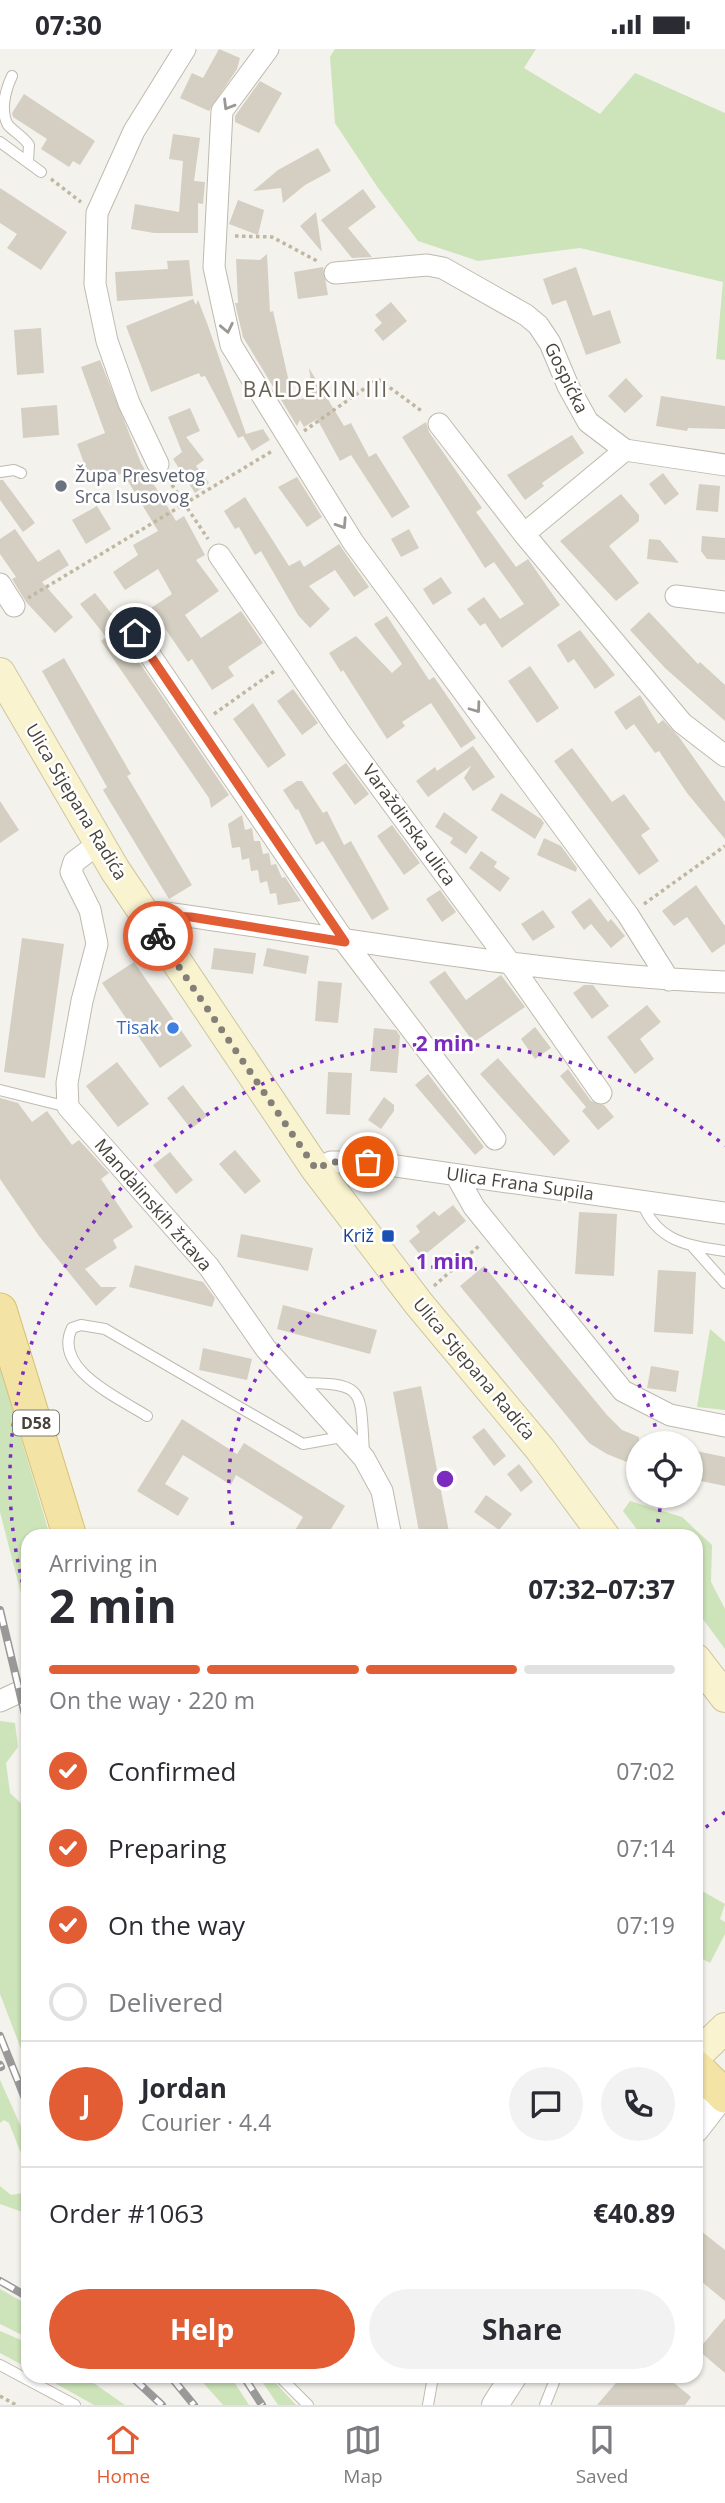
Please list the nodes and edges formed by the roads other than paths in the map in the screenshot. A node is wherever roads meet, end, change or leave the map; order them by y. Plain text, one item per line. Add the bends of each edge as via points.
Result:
1 (185, 49) edge
2 (268, 49) edge
3 (12, 76) dead end
4 (0, 142) edge
5 (28, 161) junction
6 (41, 171) road end
7 (335, 273) road end
8 (439, 424) road end
9 (625, 450) junction
10 (158, 464) road end
11 (725, 465) edge
12 (0, 472) edge
13 (21, 473) dead end
14 (524, 534) junction
15 (219, 555) road end
16 (0, 584) edge
17 (676, 596) dead end
18 (725, 603) edge
19 (13, 606) road end
20 (135, 633) dead end
21 (2, 680) edge
22 (725, 756) edge
23 (98, 844) junction
24 (144, 915) junction
25 (345, 942) junction
26 (510, 963) junction
27 (669, 980) junction
28 (725, 982) edge
29 (0, 1090) edge
30 (601, 1093) dead end
31 (68, 1107) junction
32 (495, 1139) dead end
33 (316, 1169) junction
34 (456, 1175) junction
35 (642, 1202) junction
36 (725, 1213) edge
37 (692, 1246) junction
38 (725, 1251) edge
39 (725, 1283) edge
40 (0, 1310) edge
41 (298, 1383) junction
42 (146, 1416) dead end
43 (725, 1426) edge
44 (348, 1436) junction
45 (364, 1458) junction
46 (68, 1529) edge
47 (389, 1529) edge
48 (599, 1529) edge
49 (703, 1668) edge
50 (21, 1691) edge
51 (725, 1697) edge
52 (0, 1701) edge
53 (725, 2028) edge
54 (703, 2049) edge
55 (703, 2074) edge
56 (724, 2094) edge
57 (703, 2120) edge
58 (0, 2365) edge
59 (21, 2376) edge
60 (34, 2383) edge
61 (286, 2383) edge
62 (432, 2383) edge
63 (509, 2383) edge
64 (554, 2383) edge
65 (75, 2405) edge
66 (308, 2405) edge
67 (428, 2405) edge
68 (495, 2405) edge
69 (545, 2405) edge

1 - 10 street via 134,131 97,213 95,284 107,341
2 -> 27 street via 222,111 214,267 231,345 353,542 628,915
3 - 5 lane via 1,101 2,112 8,126 29,145
4 - 5 lane
5 - 6 lane
7 - 9 street, Gospićka via 427,264 443,268 526,315 550,343 587,422
8 - 14 street
9 - 11 street, Gospićka
9 - 14 street
12 - 13 lane
14 - 22 street via 682,723
15 - 26 street, Varaždinska ulica
16 - 19 street
17 - 18 street
20 - 25 street
21 - 23 main road, Ulica Stjepana Radića
23 - 24 main road, Ulica Stjepana Radića
23 - 31 street via 74,862 72,872 90,910 97,944 67,1083
24 - 25 street via 179,915
24 - 33 main road, Ulica Stjepana Radića
25 - 26 street
25 - 32 street
26 - 27 street
26 - 30 street, Varaždinska ulica
27 - 28 street
29 - 31 lane
31 - 41 street, Mandalinskih žrtava via 209,1267 266,1349
33 - 34 street, Ulica Frana Supila via 331,1162 368,1162
33 - 48 main road, Ulica Stjepana Radića
34 - 35 street, Ulica Frana Supila
34 - 43 street via 474,1207 623,1391 670,1415
35 - 36 street, Ulica Frana Supila
35 - 37 lane via 654,1226 670,1239
37 - 38 lane
37 - 39 lane
40 - 46 main road, D58
41 - 44 street, Mandalinskih žrtava
41 - 45 lane via 337,1383 360,1398
42 - 44 lane via 74,1364 68,1349 72,1328 105,1329 303,1444
44 - 45 street, Mandalinskih žrtava
45 - 47 street, Mandalinskih žrtava via 382,1491
49 - 51 main road
50 - 52 street
53 - 54 main road
55 - 56 main road
56 - 57 street
58 - 59 lane
60 - 65 lane
61 - 66 lane
62 - 67 lane
63 - 68 street
64 - 69 lane

